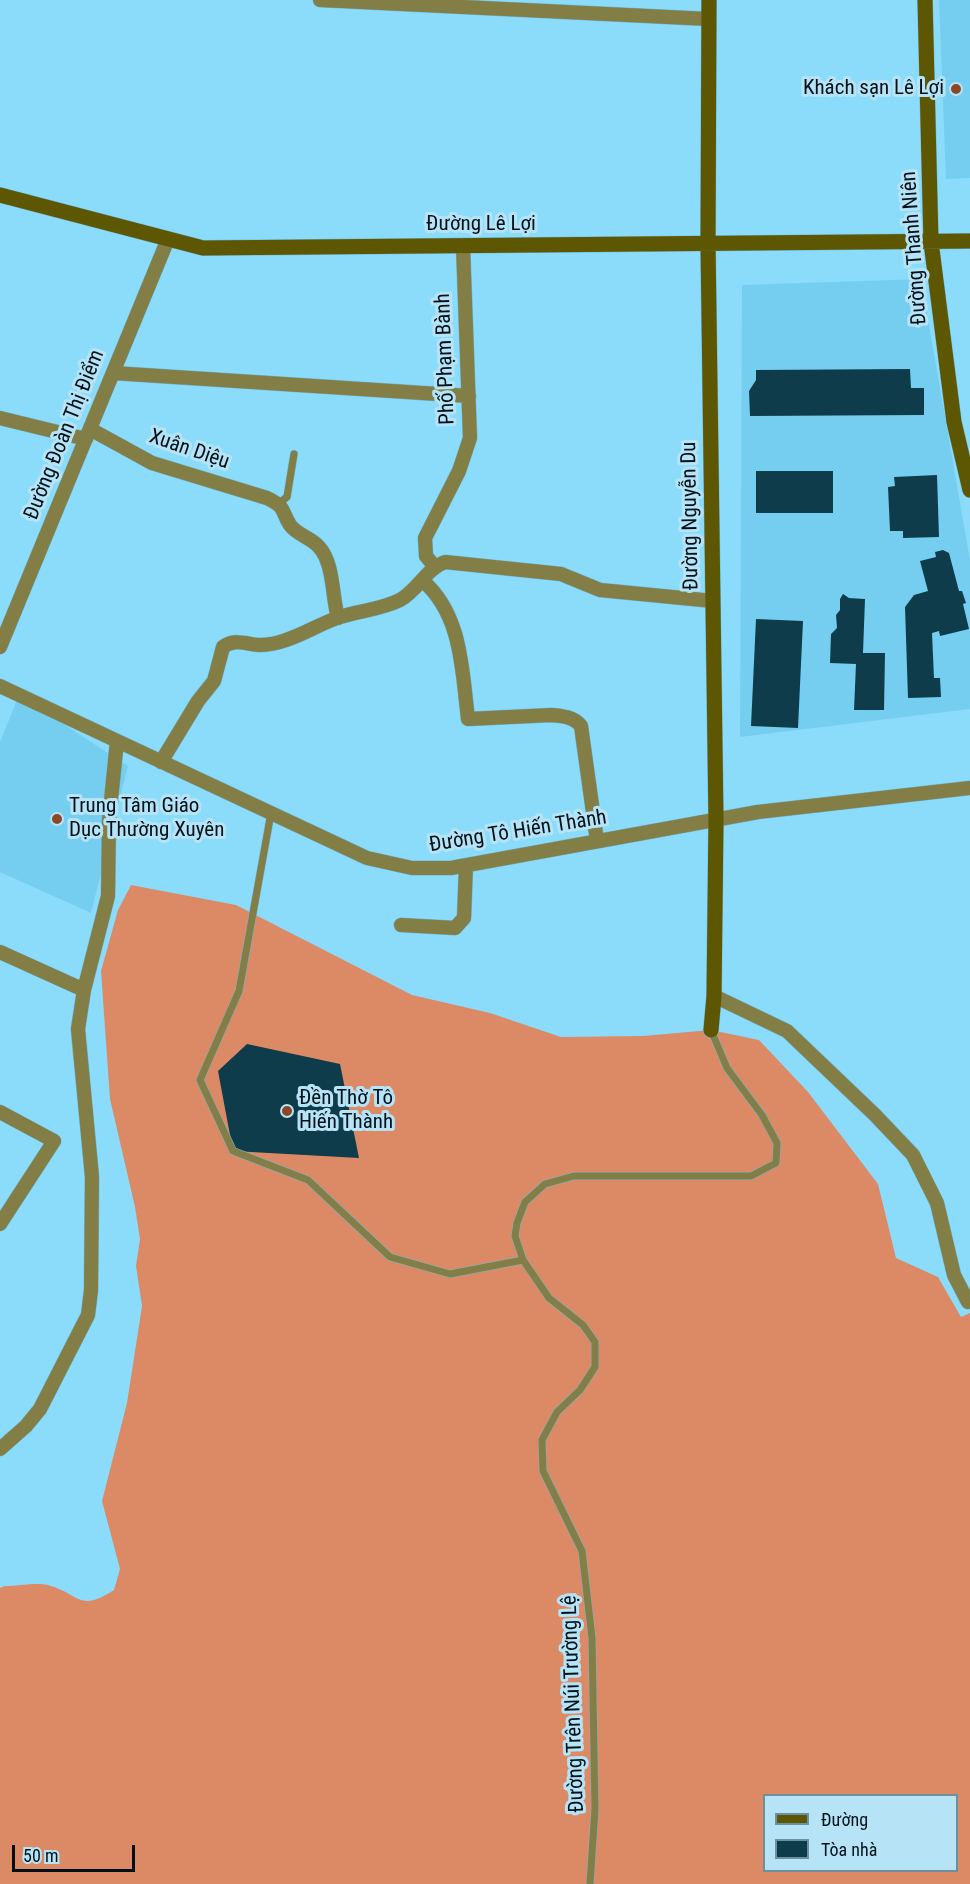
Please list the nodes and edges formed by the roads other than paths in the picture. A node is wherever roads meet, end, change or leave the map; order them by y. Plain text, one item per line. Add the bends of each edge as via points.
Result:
1 (320, 0) edge
2 (710, 0) edge
3 (925, 0) edge
4 (509, 4) edge
5 (709, 19) junction
6 (0, 195) edge
7 (168, 239) junction
8 (970, 241) edge
9 (931, 242) junction
10 (708, 244) junction
11 (463, 246) junction
12 (113, 373) junction
13 (469, 396) junction
14 (0, 418) edge
15 (88, 434) junction
16 (294, 454) dead end
17 (970, 490) edge
18 (278, 504) junction
19 (434, 566) junction
20 (422, 580) junction
21 (713, 601) junction
22 (338, 618) junction
23 (0, 646) edge
24 (0, 686) edge
25 (117, 741) junction
26 (161, 762) junction
27 (970, 788) edge
28 (271, 813) junction
29 (716, 820) junction
30 (597, 841) junction
31 (466, 865) junction
32 (401, 925) dead end
33 (0, 952) edge
34 (84, 990) junction
35 (714, 996) junction
36 (711, 1030) joint
37 (0, 1112) edge
38 (0, 1224) edge
39 (523, 1260) junction
40 (968, 1302) dead end
41 (0, 1449) edge
42 (590, 1884) edge

1 - 4 street
2 - 5 street, Đường Nguyễn Du
3 - 9 street, Đường Thanh Niên
4 - 5 street
5 - 10 street, Đường Nguyễn Du
6 - 7 street, Đường Lê Lợi
7 - 11 street, Đường Lê Lợi via 203,248
7 - 12 street, Đường Đoàn Thị Điểm
8 - 9 street, Đường Lê Lợi
9 - 10 street, Đường Lê Lợi
9 - 17 street, Đường Thanh Niên via 954,422
10 - 11 street, Đường Lê Lợi
10 - 21 street, Đường Nguyễn Du
11 - 13 street, Phố Phạm Bành
12 - 13 street
12 - 15 street, Đường Đoàn Thị Điểm
13 - 19 street, Phố Phạm Bành via 470,438 459,471 425,538 426,556
14 - 15 street, Xuân Diệu
15 - 18 street, Xuân Diệu via 152,463
15 - 23 street, Đường Đoàn Thị Điểm
16 - 18 lane via 287,497
18 - 22 street via 290,526 318,545 326,557
19 - 20 street
19 - 21 street via 445,562 561,574 600,590
20 - 22 street via 400,600
20 - 30 street via 441,599 456,633 468,719 552,715 577,721 581,726
21 - 29 street, Đường Nguyễn Du
22 - 26 street via 280,642 232,642 223,647 214,681
24 - 25 street, Đường Tô Hiến Thành
25 - 26 street, Đường Tô Hiến Thành
25 - 34 street via 109,820 108,896
26 - 28 street, Đường Tô Hiến Thành
27 - 29 street, Đường Tô Hiến Thành
28 - 31 street, Đường Tô Hiến Thành via 367,858 412,868
28 - 39 lane via 239,991 200,1080 233,1150 308,1180 390,1257 450,1274
29 - 30 street, Đường Tô Hiến Thành
29 - 35 street, Đường Nguyễn Du
30 - 31 street, Đường Tô Hiến Thành
31 - 32 street via 464,918 460,924 455,928
33 - 34 street
34 - 41 street via 78,1029 92,1177 88,1315 40,1409
35 - 36 street, Đường Nguyễn Du
35 - 40 street via 787,1031 914,1155 937,1203 954,1275
36 - 39 lane, Đường Trên Núi Trường Lệ via 727,1068 762,1115 777,1143 776,1162 751,1176 574,1176 545,1184 525,1202 517,1223 515,1236
37 - 38 street via 54,1141
39 - 42 lane, Đường Trên Núi Trường Lệ via 549,1298 583,1325 595,1341 595,1367 580,1390 557,1412 542,1440 543,1472 582,1551 592,1638 595,1809

